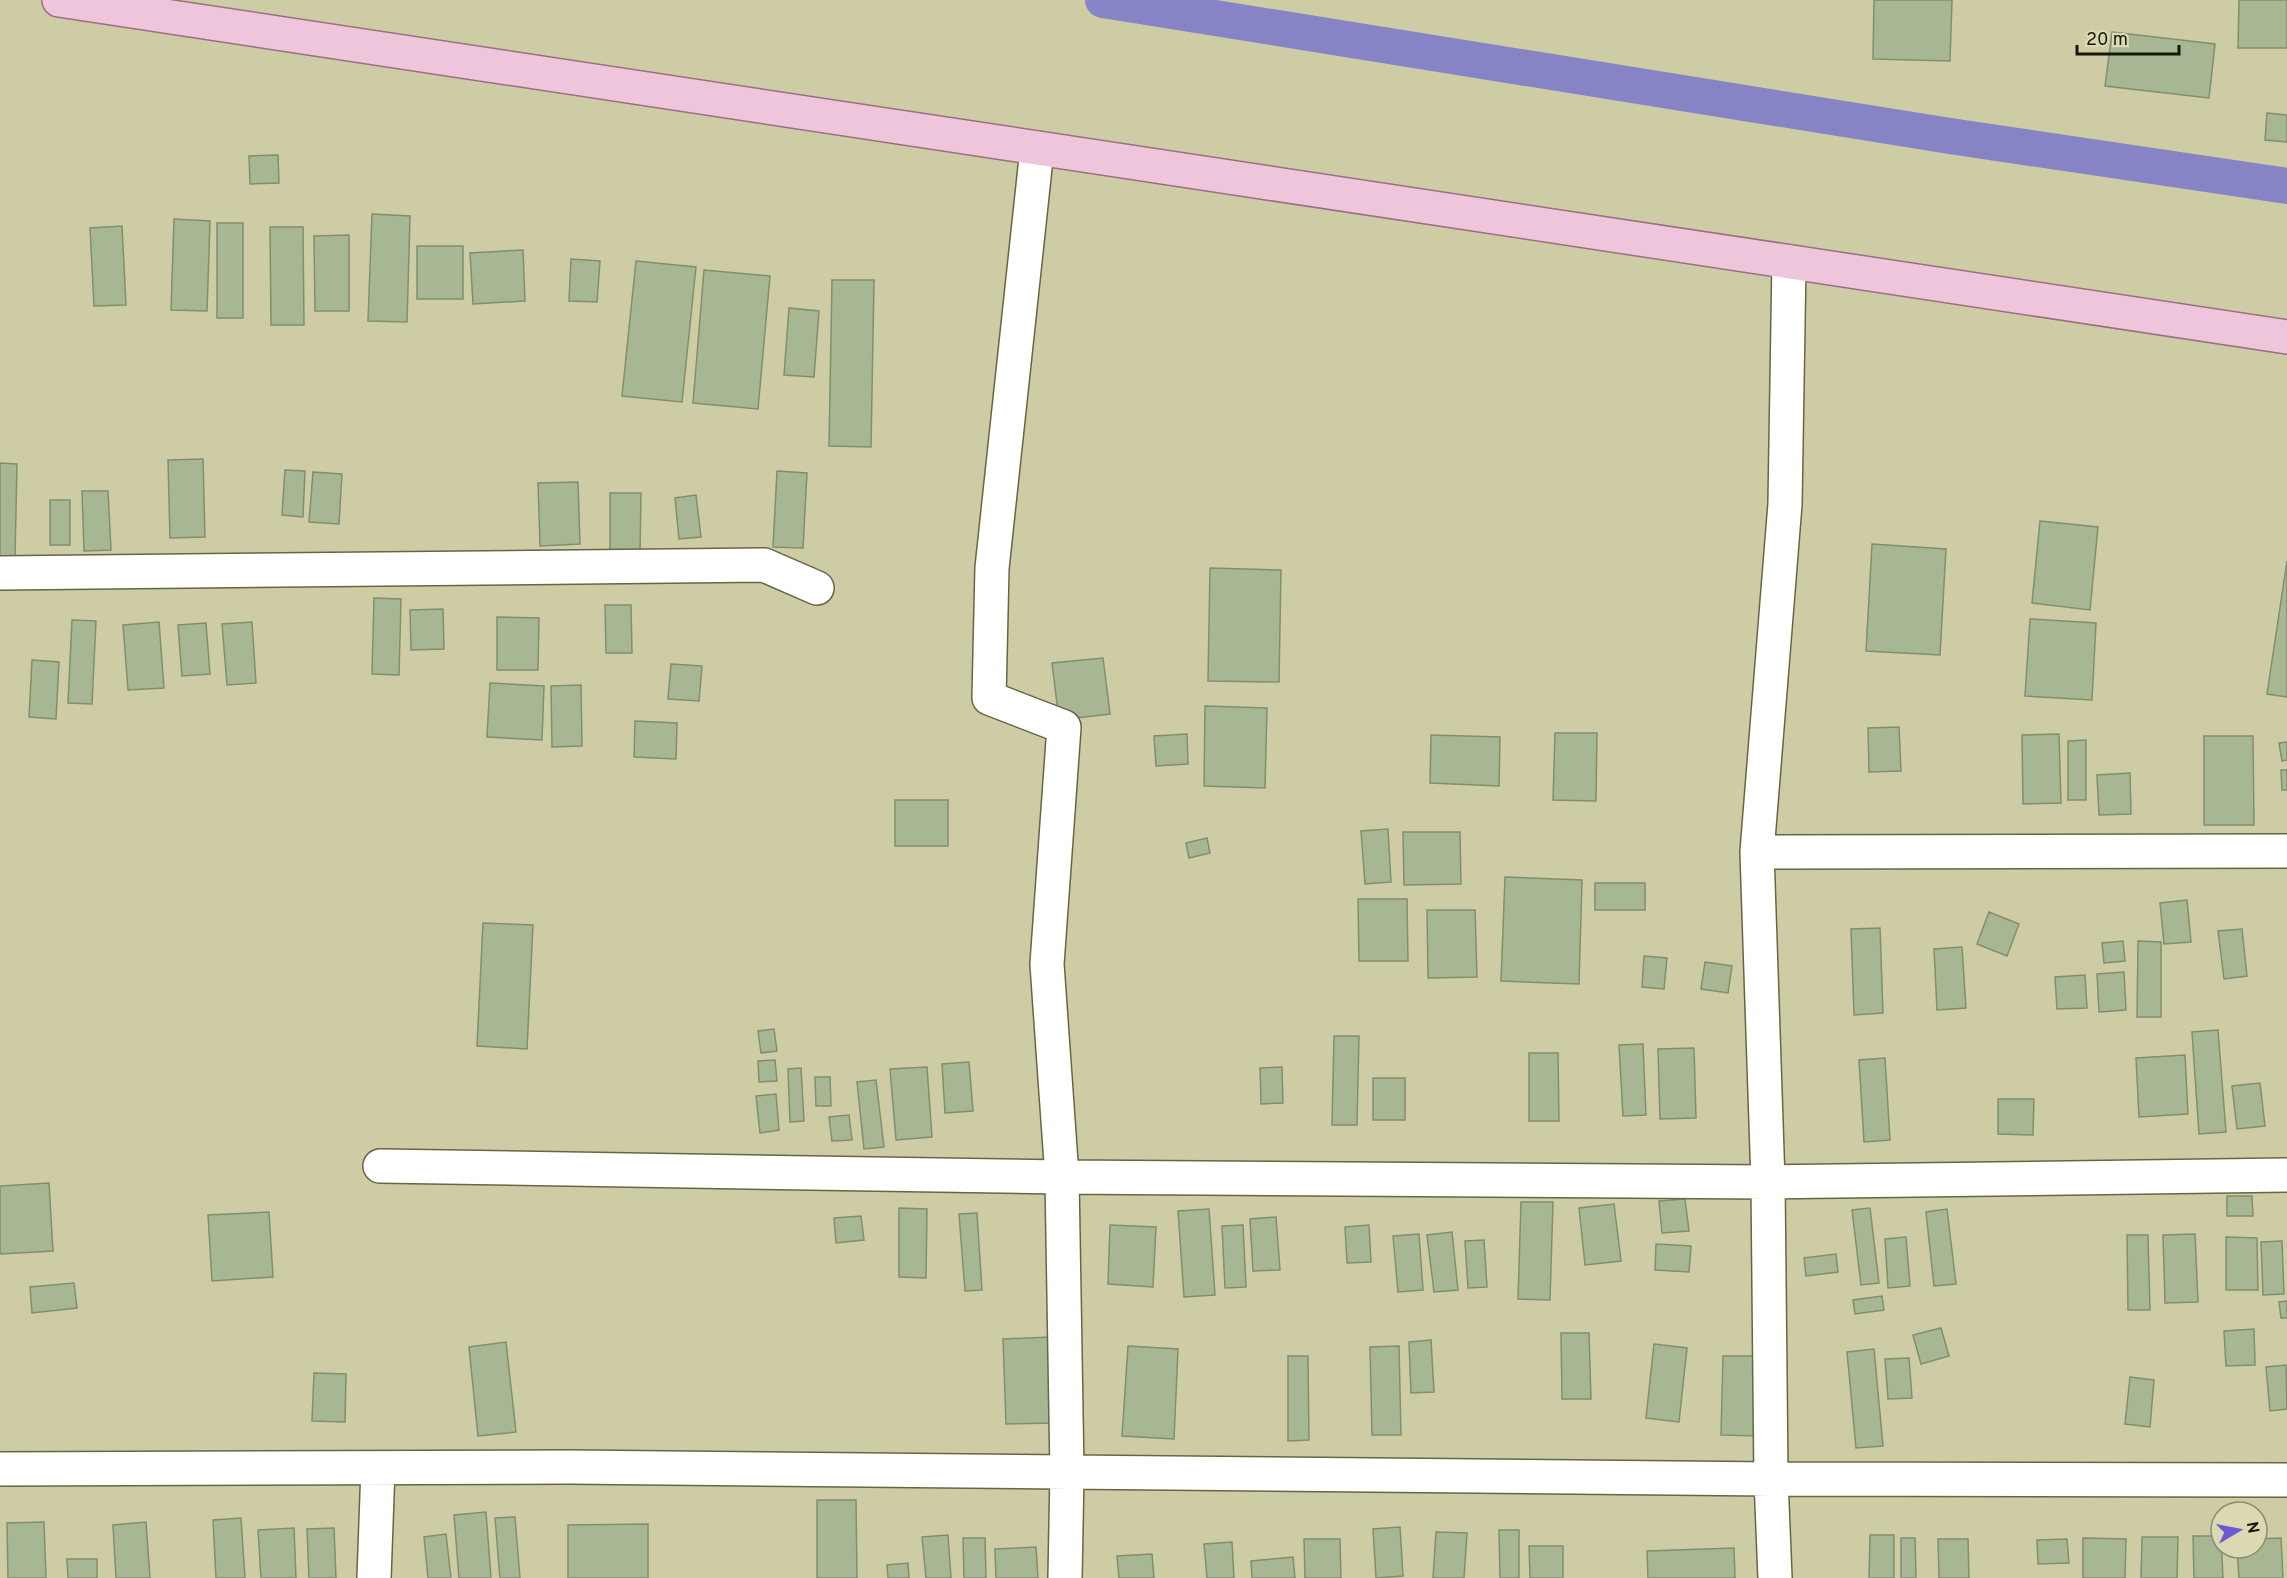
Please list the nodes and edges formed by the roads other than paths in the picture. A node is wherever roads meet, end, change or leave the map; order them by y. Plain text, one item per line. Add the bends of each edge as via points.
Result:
1 (59, 0) edge
2 (1037, 149) junction
3 (1789, 262) junction
4 (2287, 337) edge
5 (0, 573) edge
6 (818, 588) dead end
7 (2287, 850) edge
8 (1757, 852) junction
9 (380, 1166) dead end
10 (2287, 1175) edge
11 (1062, 1177) junction
12 (1768, 1182) junction
13 (378, 1468) junction
14 (0, 1469) edge
15 (1067, 1472) junction
16 (1771, 1479) junction
17 (2287, 1480) edge
18 (374, 1578) edge
19 (1065, 1578) edge
20 (1775, 1578) edge

1 - 2 main road
2 - 3 main road
2 - 11 street via 992,568 989,698 1064,727 1047,964
3 - 4 main road
3 - 8 street via 1785,504
5 - 6 street via 764,565
7 - 8 street
8 - 12 street
9 - 11 street
10 - 12 street
11 - 12 street
11 - 15 street
12 - 16 street
13 - 14 street
13 - 15 street
13 - 18 street
15 - 16 street
15 - 19 street
16 - 17 street
16 - 20 street

